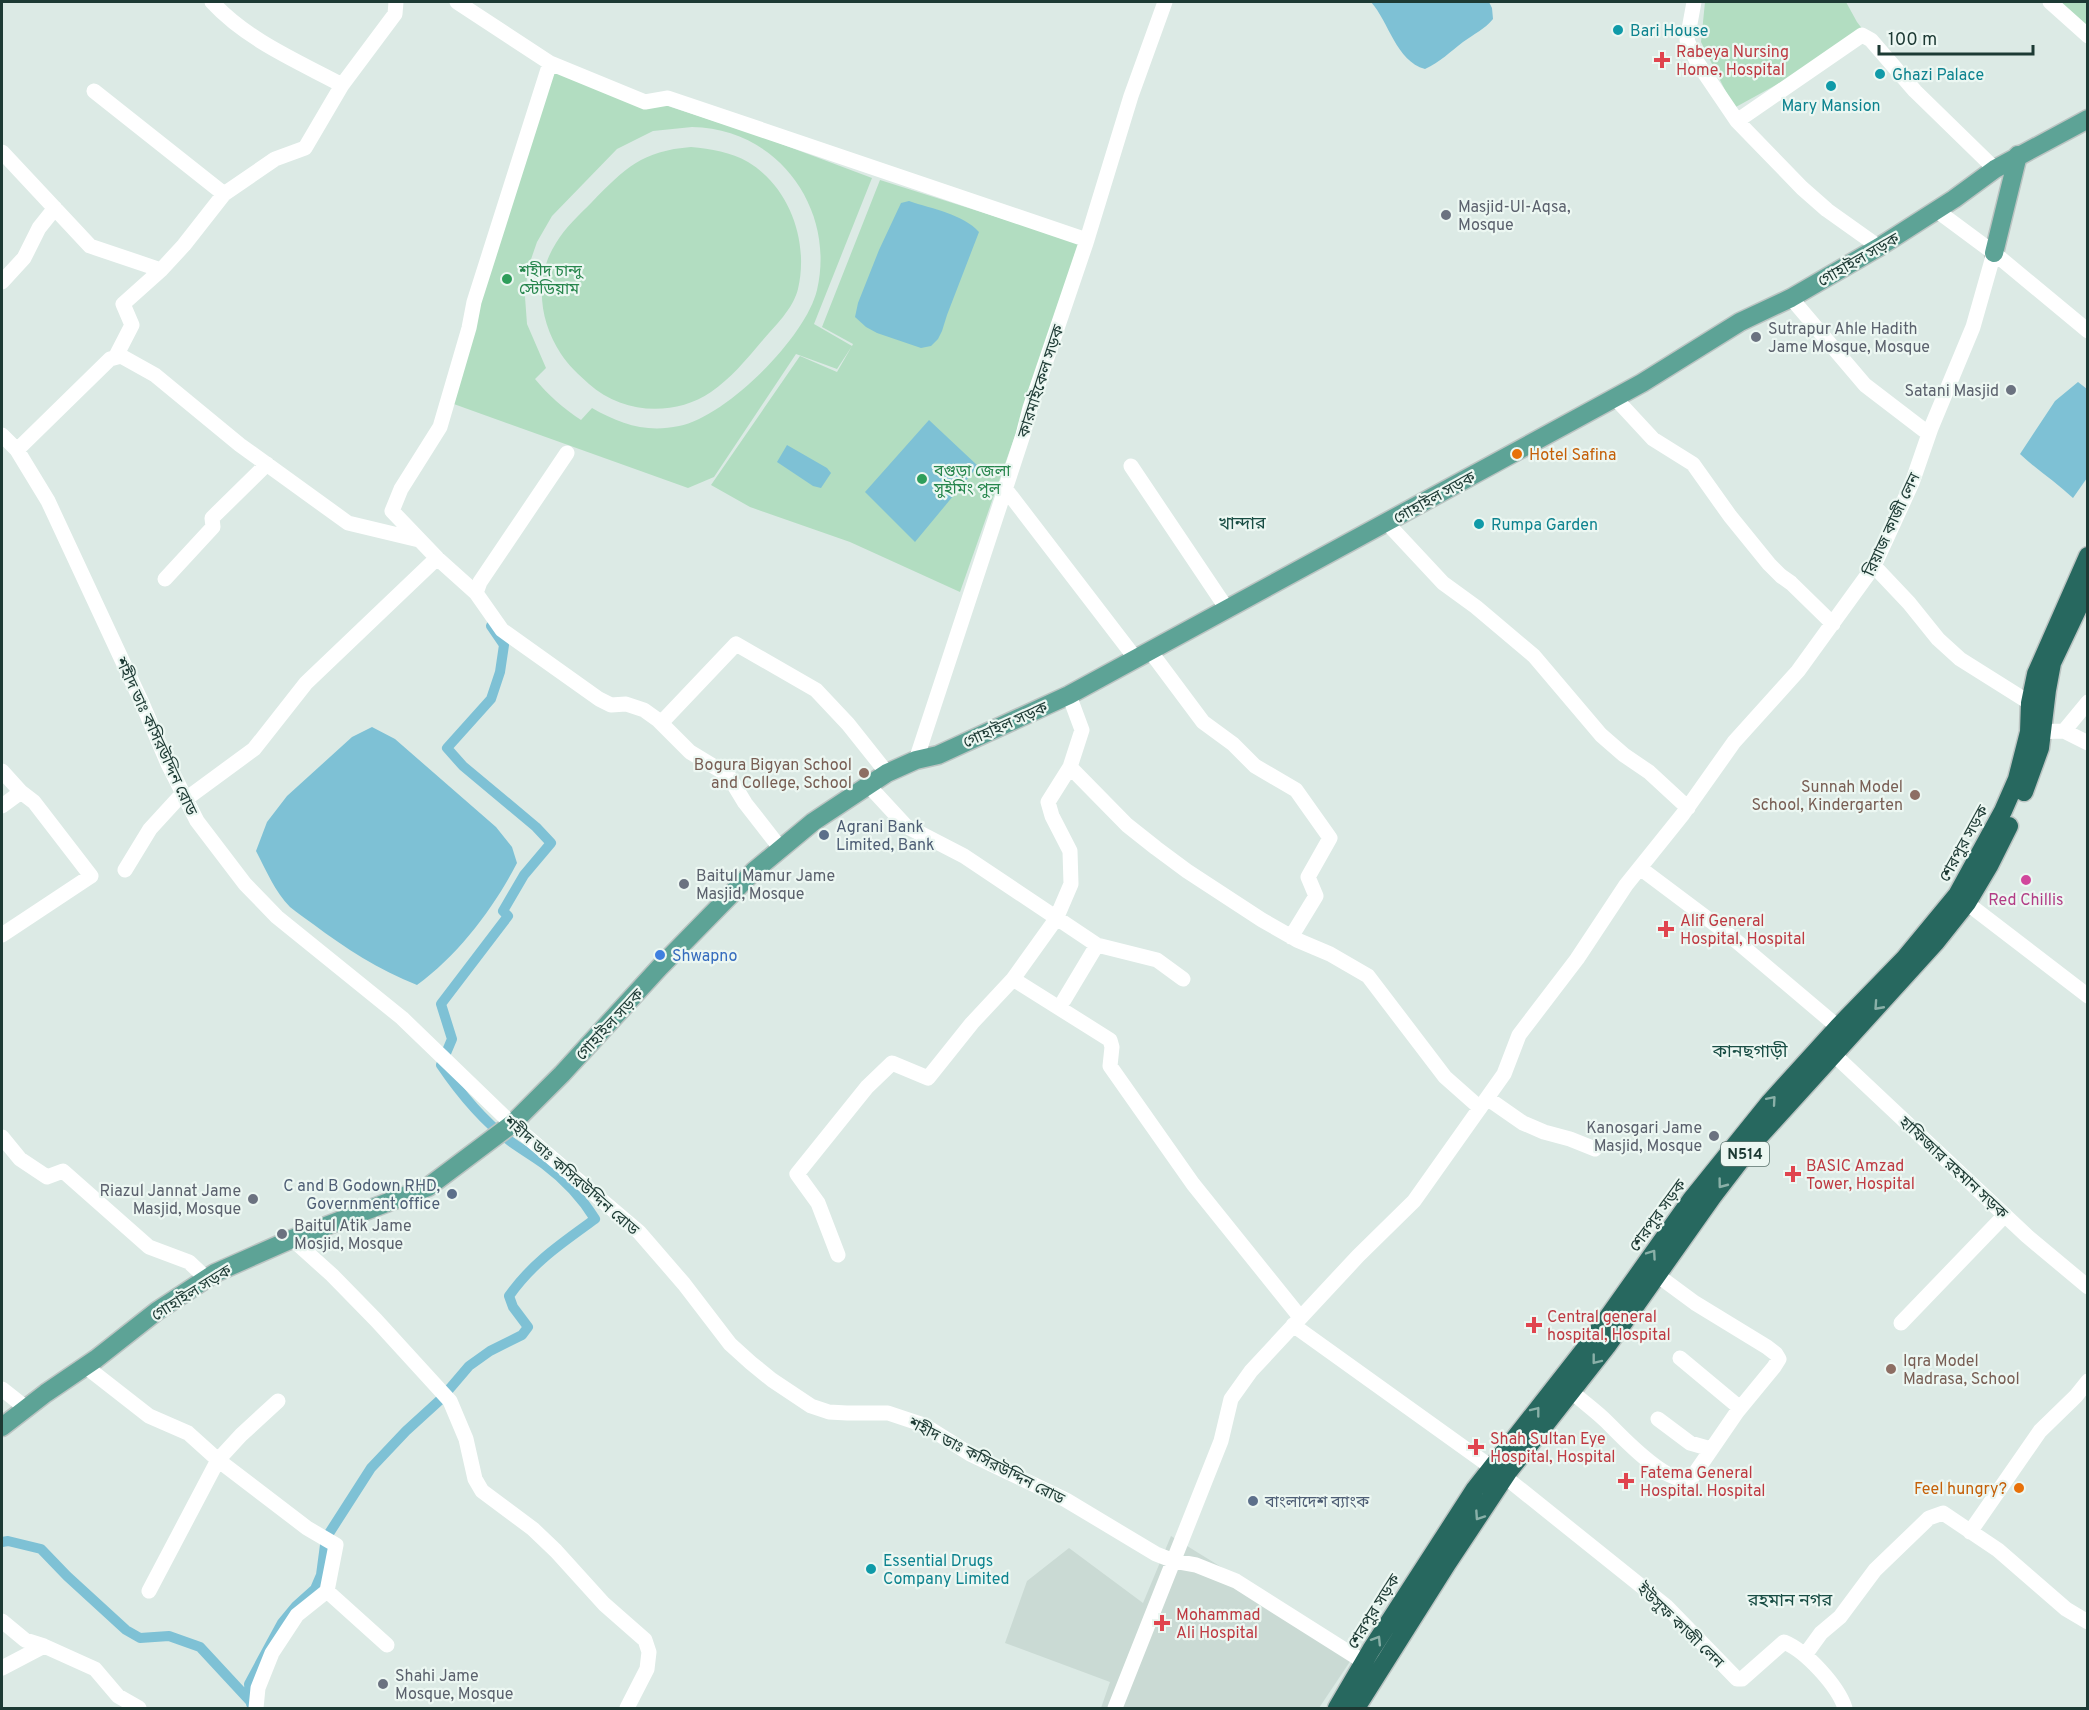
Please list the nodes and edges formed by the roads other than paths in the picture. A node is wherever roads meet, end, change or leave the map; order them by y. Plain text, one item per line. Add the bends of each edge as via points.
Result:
1 (212, 2) edge
2 (396, 2) edge
3 (457, 2) edge
4 (1165, 2) edge
5 (1694, 2) edge
6 (2050, 2) edge
7 (2088, 36) edge
8 (550, 63) junction
9 (342, 85) junction
10 (94, 91) dead end
11 (2088, 120) edge
12 (1737, 121) junction
13 (2, 152) edge
14 (2018, 155) junction
15 (1995, 169) junction
16 (224, 194) junction
17 (55, 208) junction
18 (1936, 210) junction
19 (1087, 240) junction
20 (1879, 247) junction
21 (1994, 253) junction
22 (161, 270) junction
23 (2, 282) edge
24 (1791, 298) junction
25 (2088, 331) edge
26 (116, 356) junction
27 (1615, 398) junction
28 (1929, 434) junction
29 (2, 435) edge
30 (17, 450) junction
31 (567, 453) dead end
32 (267, 464) junction
33 (1131, 466) dead end
34 (1004, 488) junction
35 (1387, 523) junction
36 (419, 540) junction
37 (2088, 556) edge
38 (436, 558) junction
39 (1874, 566) junction
40 (165, 579) dead end
41 (2088, 587) edge
42 (476, 593) junction
43 (1227, 609) junction
44 (1833, 624) junction
45 (1143, 655) junction
46 (1069, 695) junction
47 (2088, 702) edge
48 (2030, 703) junction
49 (661, 723) junction
50 (2064, 730) junction
51 (2036, 732) junction
52 (2088, 743) edge
53 (916, 760) junction
54 (1070, 767) junction
55 (2, 771) edge
56 (887, 773) junction
57 (868, 786) junction
58 (21, 792) junction
59 (185, 796) junction
60 (2, 806) edge
61 (1688, 808) junction
62 (781, 849) junction
63 (1641, 868) junction
64 (125, 870) dead end
65 (1962, 899) junction
66 (1056, 919) junction
67 (2, 935) edge
68 (1291, 937) junction
69 (1097, 945) junction
70 (1013, 979) junction
71 (1183, 979) dead end
72 (2088, 996) edge
73 (1064, 1000) dead end
74 (1838, 1027) junction
75 (1828, 1049) junction
76 (1484, 1103) junction
77 (505, 1130) junction
78 (2, 1137) edge
79 (1594, 1149) dead end
80 (2005, 1215) junction
81 (292, 1239) junction
82 (838, 1255) dead end
83 (1657, 1275) junction
84 (207, 1278) junction
85 (2088, 1287) edge
86 (1297, 1321) junction
87 (1901, 1323) dead end
88 (1680, 1358) dead end
89 (86, 1366) junction
90 (2088, 1381) edge
91 (2, 1389) edge
92 (1571, 1391) junction
93 (278, 1401) dead end
94 (26, 1408) junction
95 (1740, 1408) junction
96 (1658, 1419) dead end
97 (2, 1427) edge
98 (1711, 1449) junction
99 (219, 1460) junction
100 (1498, 1472) junction
101 (1970, 1532) junction
102 (1174, 1561) junction
103 (149, 1591) dead end
104 (327, 1591) junction
105 (2, 1621) edge
106 (2088, 1622) edge
107 (387, 1645) dead end
108 (44, 1646) junction
109 (1805, 1655) junction
110 (1364, 1662) junction
111 (2, 1668) edge
112 (139, 1708) edge
113 (256, 1708) edge
114 (627, 1708) edge
115 (1115, 1708) edge
116 (1337, 1708) edge
117 (1356, 1708) edge
118 (1845, 1708) edge

1 - 9 street via 254,38
2 - 9 street via 395,14
3 - 8 street
4 - 19 street, কারমাইকেল সড়ক via 1131,96
5 - 12 street via 1688,40 1697,62
6 - 7 street
8 - 19 street via 645,102 668,98
8 - 36 street via 474,302 440,427 401,489 392,511
9 - 16 street via 305,148 275,159
10 - 16 street
11 - 14 main road, গোহাইল সড়ক
12 - 15 street via 1862,35
12 - 20 street via 1802,188
13 - 17 street
14 - 15 main road, গোহাইল সড়ক
14 - 21 main road, রিয়াজ কাজী লেন
15 - 18 main road, গোহাইল সড়ক
16 - 22 street
17 - 22 street via 90,246
17 - 23 street via 39,228 24,258
18 - 20 main road, গোহাইল সড়ক
18 - 21 street
19 - 34 street, কারমাইকেল সড়ক
20 - 24 main road, গোহাইল সড়ক
21 - 25 street
21 - 28 street, রিয়াজ কাজী লেন via 1973,327
22 - 26 street via 123,304 132,325
24 - 27 main road, গোহাইল সড়ক via 1740,322
24 - 28 street via 1865,385
26 - 30 street
26 - 32 street via 155,375
27 - 35 main road, গোহাইল সড়ক
27 - 44 street via 1653,439 1693,464 1769,564
28 - 39 street, রিয়াজ কাজী লেন via 1912,483
29 - 30 street, শহীদ ডাঃ কসিরউদ্দিন রোড
30 - 59 street, শহীদ ডাঃ কসিরউদ্দিন রোড via 48,501
31 - 42 street
32 - 36 street via 348,523
32 - 40 street via 212,518 213,527
33 - 43 street
34 - 45 street
34 - 53 street, কারমাইকেল সড়ক
35 - 43 main road, গোহাইল সড়ক
35 - 61 street via 1443,583 1534,656 1601,735
36 - 38 street
37 - 48 highway, শেরপুর সড়ক / N514 via 2043,655
38 - 42 street
38 - 59 street via 306,683 254,749
39 - 44 street, রিয়াজ কাজী লেন
39 - 48 street via 1960,659
41 - 51 highway, শেরপুর সড়ক / N514 via 2052,663
42 - 49 street via 502,630 598,699 644,710
43 - 45 main road, গোহাইল সড়ক
44 - 61 street, রিয়াজ কাজী লেন via 1798,671 1734,742
45 - 46 main road, গোহাইল সড়ক
45 - 68 street via 1203,722 1255,766 1296,790 1330,838 1308,877 1316,896
46 - 53 main road, গোহাইল সড়ক via 938,754
46 - 54 street via 1082,730
47 - 50 street
48 - 51 highway, শেরপুর সড়ক / N514
49 - 56 street via 736,644 816,690
49 - 62 street via 690,752 728,775
50 - 51 street
50 - 52 street
51 - 65 highway, শেরপুর সড়ক / N514
53 - 56 main road, গোহাইল সড়ক
54 - 66 street via 1048,802 1070,850 1071,884
54 - 68 street via 1127,825 1156,848
55 - 58 street
56 - 57 main road, গোহাইল সড়ক
57 - 62 main road, গোহাইল সড়ক via 813,822
57 - 66 street via 906,826 964,856
58 - 60 street
58 - 67 street via 34,802 90,876
59 - 64 street via 150,829
59 - 77 street, শহীদ ডাঃ কসিরউদ্দিন রোড via 197,821 245,884 277,917 419,1033 449,1062
61 - 63 street, রিয়াজ কাজী লেন
62 - 77 main road, গোহাইল সড়ক via 718,907
63 - 74 street via 1728,934
63 - 76 street, রিয়াজ কাজী লেন via 1519,1035 1504,1074
65 - 72 street
65 - 74 highway, শেরপুর সড়ক / N514
65 -> 75 highway, শেরপুর সড়ক / N514 via 1936,942
66 - 69 street
66 - 70 street
68 - 76 street via 1368,976 1445,1077
69 - 71 street via 1157,960
69 - 73 street
70 - 82 street via 928,1078 892,1063 797,1174 818,1203
70 - 86 street via 1110,1040 1110,1066
74 - 75 highway, শেরপুর সড়ক / N514
75 - 80 street, হাফিজার রহমান সড়ক
75 -> 83 highway, শেরপুর সড়ক / N514
100 -> 75 highway, শেরপুর সড়ক / N514 via 1691,1200 1763,1111
76 - 79 street via 1544,1132
76 - 86 street, রিয়াজ কাজী লেন via 1414,1201
77 - 81 main road, গোহাইল সড়ক via 428,1187
77 - 102 street, শহীদ ডাঃ কসিরউদ্দিন রোড via 639,1232 730,1344 772,1380 811,1406 830,1412 888,1413 924,1425 970,1454 1066,1500
78 - 84 street via 20,1159 46,1177 63,1171 149,1247 189,1262
80 - 85 street, হাফিজার রহমান সড়ক
80 - 87 street
81 - 84 main road, গোহাইল সড়ক
81 - 114 street via 332,1275 444,1395 466,1439 475,1479 482,1491 532,1529 604,1604 645,1640 649,1652 647,1669
83 -> 92 highway, শেরপুর সড়ক / N514
83 - 95 street via 1776,1354 1779,1359 1774,1367
84 - 89 main road, গোহাইল সড়ক
86 - 100 street
86 - 102 street, রিয়াজ কাজী লেন via 1230,1399 1221,1441
88 - 95 street
89 - 94 main road, গোহাইল সড়ক
89 - 99 street via 149,1416 188,1433
90 - 101 street via 2040,1431
91 - 94 street
92 - 98 street via 1644,1458 1671,1475 1690,1479
92 - 100 highway, শেরপুর সড়ক / N514
93 - 99 street
94 - 97 main road, গোহাইল সড়ক
95 - 98 street
96 - 98 street via 1690,1443
99 - 103 street
99 - 104 street via 336,1545
100 - 109 street, ইউসুফ কাজী লেন via 1666,1606 1737,1679 1784,1642
110 -> 100 highway, শেরপুর সড়ক / N514 via 1428,1561
100 -> 117 highway, শেরপুর সড়ক / N514 via 1447,1564
101 - 106 street via 1998,1550 2066,1609
101 - 109 street via 1942,1513 1929,1518 1875,1570
102 - 110 street, শহীদ ডাঃ কসিরউদ্দিন রোড via 1236,1581
102 - 115 street, রিয়াজ কাজী লেন
104 - 107 street
104 - 113 street via 297,1615 272,1653 258,1688
105 - 108 street via 25,1640
108 - 111 street
108 - 112 street via 95,1669 118,1696
109 - 118 street, ইউসুফ কাজী লেন
110 - 116 highway, শেরপুর সড়ক / N514

